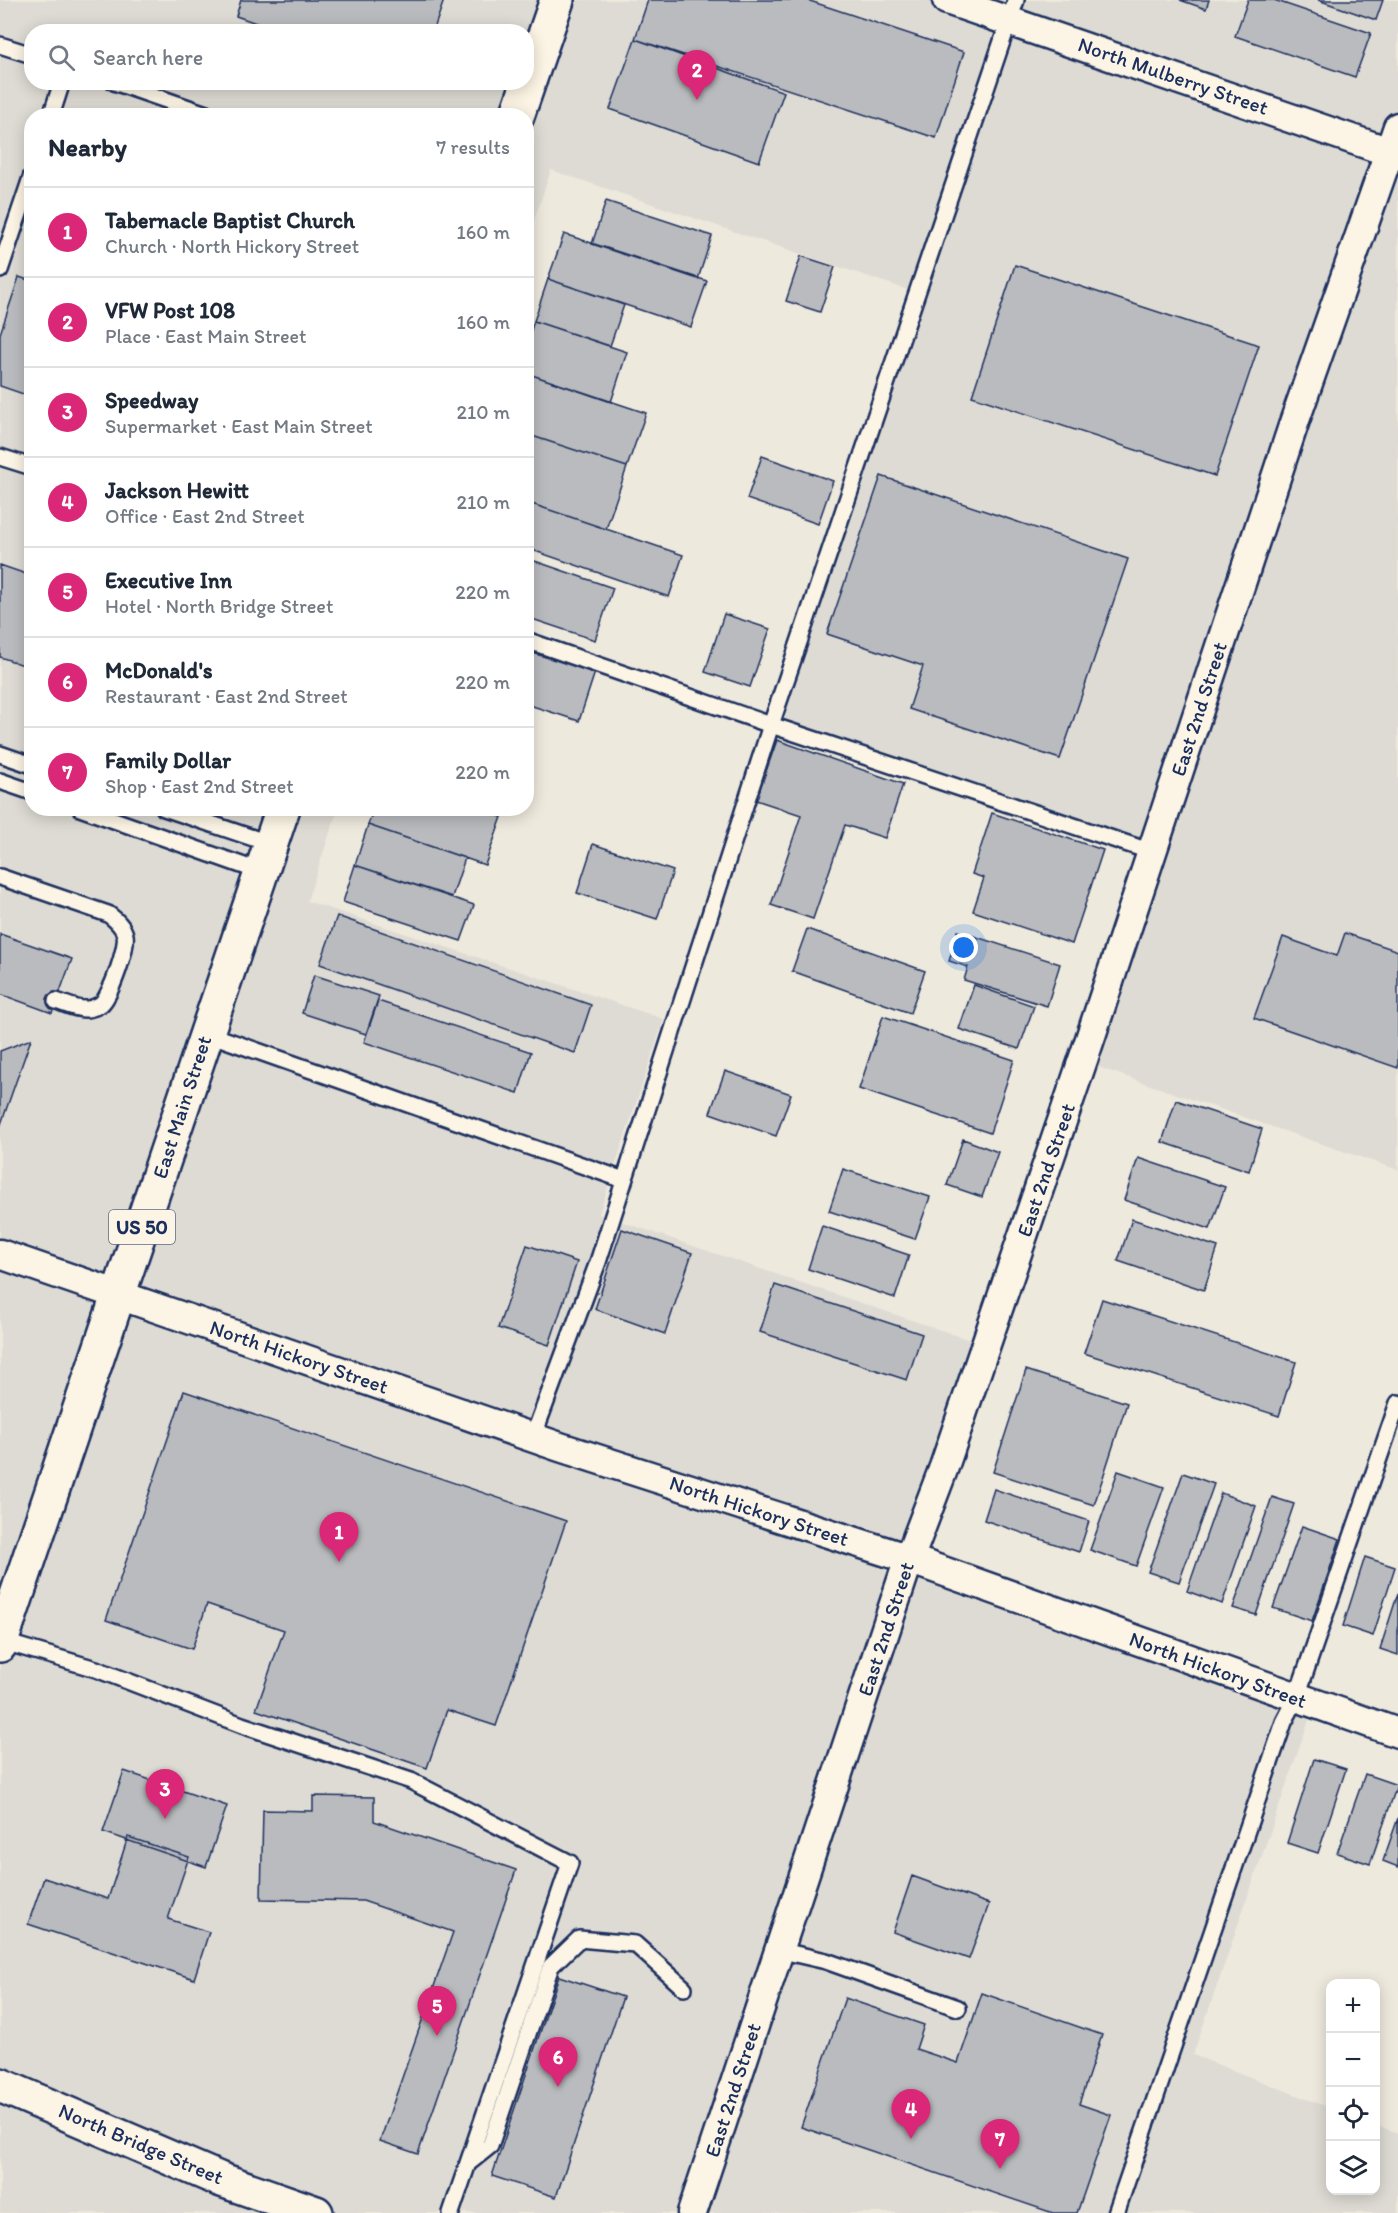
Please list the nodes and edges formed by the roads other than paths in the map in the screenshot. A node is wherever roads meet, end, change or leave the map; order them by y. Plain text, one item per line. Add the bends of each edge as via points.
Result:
1 (557, 0) edge
2 (947, 0) edge
3 (1013, 10) edge
4 (0, 45) edge
5 (24, 52) edge
6 (534, 67) edge
7 (59, 90) edge
8 (137, 90) edge
9 (526, 90) edge
10 (54, 108) edge
11 (189, 108) edge
12 (520, 108) edge
13 (1395, 145) edge
14 (24, 199) edge
15 (0, 270) edge
16 (0, 457) edge
17 (24, 464) edge
18 (534, 643) edge
19 (771, 725) junction
20 (0, 754) edge
21 (24, 762) edge
22 (0, 781) edge
23 (24, 789) edge
24 (110, 816) edge
25 (180, 816) edge
26 (280, 816) edge
27 (1152, 852) junction
28 (266, 858) junction
29 (0, 877) edge
30 (56, 1000) dead end
31 (206, 1033) junction
32 (624, 1180) junction
33 (0, 1254) edge
34 (119, 1295) junction
35 (1398, 1403) edge
36 (533, 1437) junction
37 (909, 1559) junction
38 (1, 1643) edge
39 (1296, 1699) junction
40 (1398, 1733) edge
41 (778, 1950) junction
42 (684, 1988) dead end
43 (958, 2008) dead end
44 (0, 2085) edge
45 (470, 2162) junction
46 (316, 2213) edge
47 (451, 2213) edge
48 (692, 2213) edge
49 (1116, 2213) edge

1 - 6 main road
2 - 3 street, North Mulberry Street
3 - 13 street, North Mulberry Street
3 - 19 lane
4 - 5 lane
7 - 10 lane
8 - 11 lane
9 - 12 main road
13 - 27 street, East 2nd Street via 1295,420
14 - 15 lane
16 - 17 lane
18 - 19 lane
19 - 27 lane
19 - 32 lane
20 - 21 lane
22 - 23 lane
24 - 28 lane
25 - 28 lane
26 - 28 main road, East Main Street / US 50
27 - 37 street, East 2nd Street via 948,1456
28 - 31 main road, East Main Street / US 50
29 - 30 lane via 108,914 122,927 125,948 100,1005 78,1008
31 - 32 lane
31 - 34 main road, East Main Street / US 50
32 - 36 lane
33 - 34 street, North Hickory Street
34 - 36 street, North Hickory Street
34 - 38 main road, East Main Street / US 50
35 - 39 lane
36 - 37 street, North Hickory Street
37 - 39 street, North Hickory Street
37 - 41 street, East 2nd Street
38 - 45 lane via 96,1669 242,1725 411,1781 570,1863
39 - 40 street, North Hickory Street
39 - 49 lane via 1281,1732
41 - 43 lane via 826,1962
41 - 48 street, East 2nd Street
42 - 45 lane via 635,1944 579,1939 552,1966 490,2146
44 - 46 main road, North Bridge Street via 219,2179
45 - 47 lane

